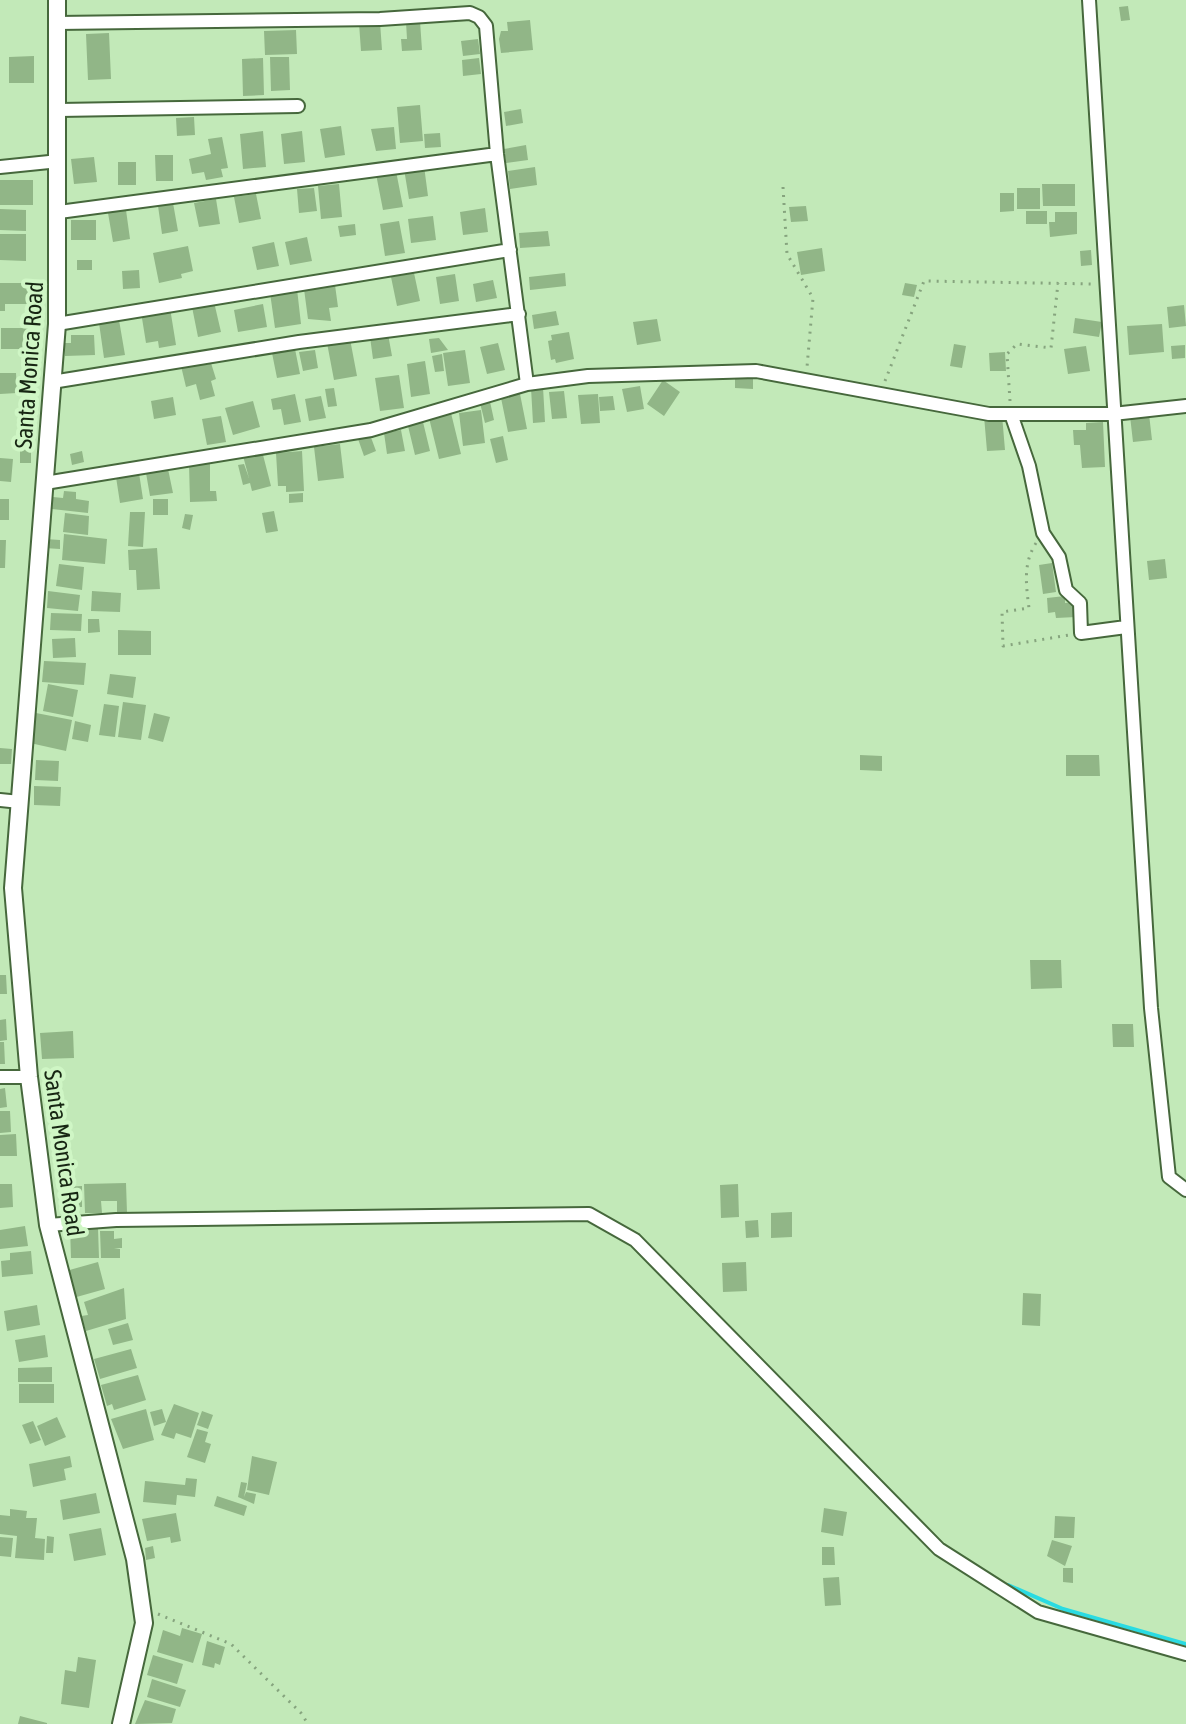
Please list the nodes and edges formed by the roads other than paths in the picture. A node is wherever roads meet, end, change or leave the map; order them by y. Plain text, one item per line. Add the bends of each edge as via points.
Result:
1 (57, 0) edge
2 (1089, 0) edge
3 (57, 23) junction
4 (298, 106) dead end
5 (59, 110) junction
6 (497, 154) junction
7 (59, 161) junction
8 (0, 167) edge
9 (59, 212) junction
10 (510, 250) junction
11 (519, 314) junction
12 (57, 324) junction
13 (52, 382) junction
14 (527, 384) junction
15 (1186, 406) edge
16 (1011, 414) junction
17 (1113, 414) junction
18 (45, 483) junction
19 (1126, 627) junction
20 (0, 800) edge
21 (20, 802) junction
22 (0, 1077) edge
23 (29, 1077) junction
24 (1186, 1190) edge
25 (48, 1225) junction
26 (1186, 1654) edge
27 (121, 1724) edge

1 - 3 street, Santa Monica Road
2 - 17 street
3 - 5 street, Santa Monica Road
3 - 6 street via 470,13 486,26
4 - 5 street
5 - 7 street, Santa Monica Road
6 - 9 street
6 - 10 street
7 - 8 street
7 - 9 street, Santa Monica Road
9 - 12 street, Santa Monica Road
10 - 11 street
10 - 12 street
11 - 13 street
11 - 14 street
12 - 13 street, Santa Monica Road
13 - 18 street, Santa Monica Road
14 - 16 street via 680,371 756,371
14 - 18 street via 371,430
15 - 17 street
16 - 17 street
16 - 19 street via 1043,533 1059,557 1066,590 1080,603 1081,633
17 - 19 street
18 - 21 street, Santa Monica Road
19 - 24 street via 1151,1008 1169,1177
20 - 21 street
21 - 23 street, Santa Monica Road via 13,888
22 - 23 street
23 - 25 street, Santa Monica Road
25 - 26 street via 589,1214 635,1240 939,1549 1038,1612
25 - 27 street, Santa Monica Road via 135,1559 143,1608

